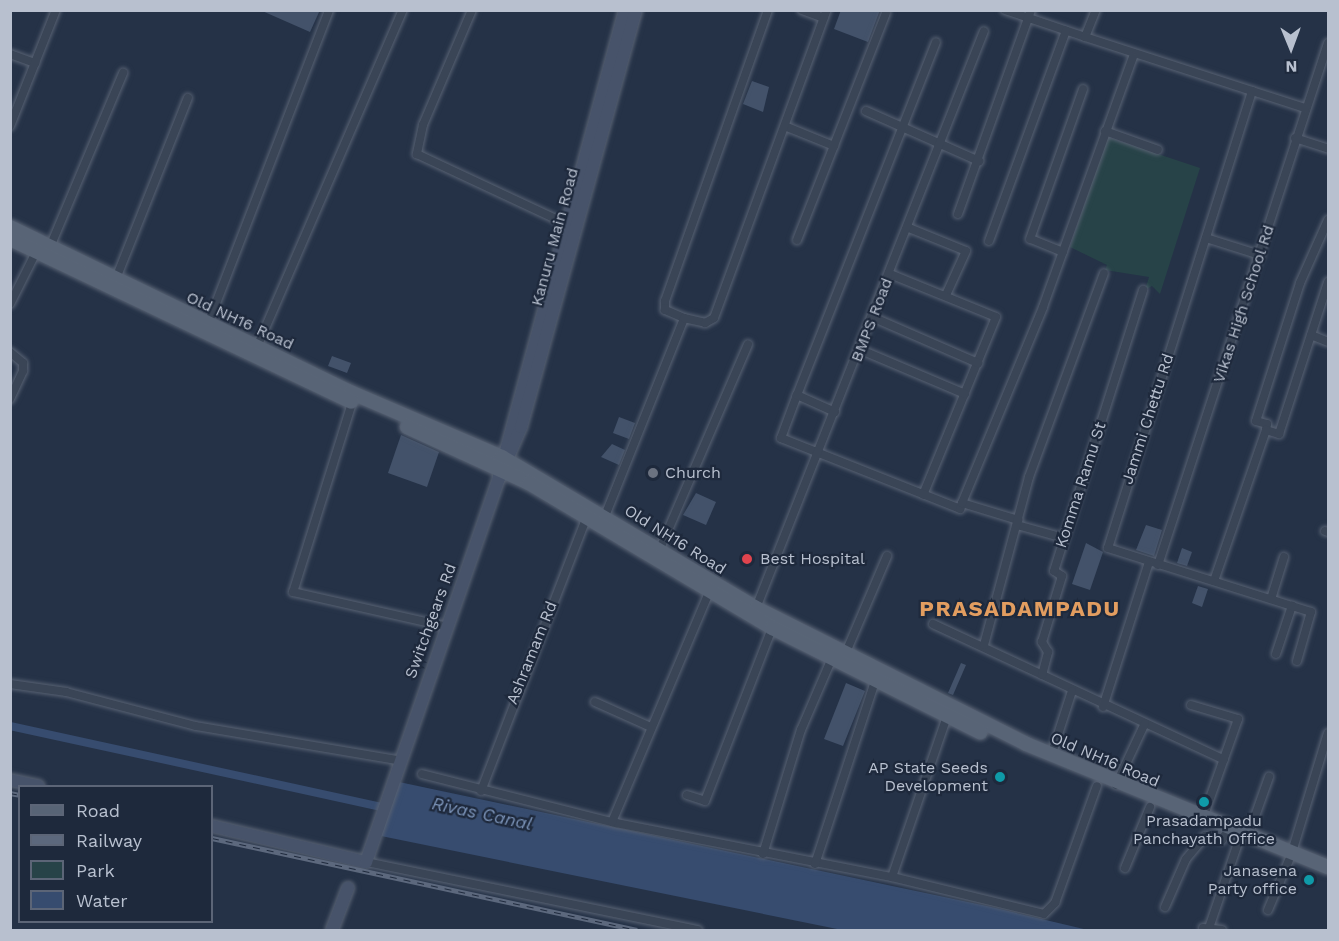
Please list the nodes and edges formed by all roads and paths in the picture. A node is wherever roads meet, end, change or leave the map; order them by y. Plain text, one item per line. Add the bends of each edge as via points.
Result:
1 (56, 10) edge
2 (329, 10) edge
3 (403, 10) edge
4 (472, 10) edge
5 (768, 10) edge
6 (802, 10) edge
7 (1005, 10) edge
8 (1096, 10) edge
9 (886, 13) dead end
10 (826, 14) edge
11 (1030, 14) edge
12 (629, 15) edge
13 (984, 31) dead end
14 (1066, 31) junction
15 (1085, 37) junction
16 (936, 42) dead end
17 (1329, 44) edge
18 (10, 54) edge
19 (1133, 57) junction
20 (36, 63) junction
21 (123, 73) dead end
22 (1083, 89) dead end
23 (1252, 91) junction
24 (188, 98) dead end
25 (1305, 108) junction
26 (866, 111) dead end
27 (10, 126) edge
28 (901, 126) junction
29 (787, 127) junction
30 (1105, 132) junction
31 (1295, 138) junction
32 (939, 144) junction
33 (834, 146) junction
34 (1329, 149) edge
35 (1158, 150) dead end
36 (979, 161) junction
37 (958, 214) dead end
38 (1329, 220) edge
39 (564, 223) junction
40 (10, 227) edge
41 (909, 228) junction
42 (1206, 238) junction
43 (10, 239) edge
44 (797, 240) dead end
45 (989, 241) dead end
46 (42, 247) junction
47 (1064, 252) junction
48 (1260, 255) junction
49 (1104, 273) dead end
50 (890, 274) junction
51 (115, 281) junction
52 (1329, 282) edge
53 (1143, 290) dead end
54 (946, 295) junction
55 (10, 304) edge
56 (872, 317) junction
57 (684, 318) junction
58 (207, 324) junction
59 (1311, 335) junction
60 (1329, 342) edge
61 (748, 344) dead end
62 (257, 347) junction
63 (861, 350) junction
64 (10, 352) edge
65 (978, 363) junction
66 (965, 394) junction
67 (797, 395) junction
68 (10, 399) edge
69 (352, 403) junction
70 (835, 412) junction
71 (1266, 430) junction
72 (819, 452) junction
73 (502, 467) junction
74 (923, 495) junction
75 (962, 503) junction
76 (605, 516) junction
77 (586, 517) junction
78 (1017, 523) junction
79 (1064, 538) junction
80 (659, 551) junction
81 (887, 556) dead end
82 (1284, 557) dead end
83 (1154, 564) junction
84 (1214, 581) junction
85 (709, 592) junction
86 (1271, 599) junction
87 (1292, 606) junction
88 (756, 608) junction
89 (933, 624) dead end
90 (448, 627) junction
91 (772, 628) junction
92 (984, 645) junction
93 (1276, 654) dead end
94 (839, 659) junction
95 (1297, 661) dead end
96 (1042, 675) junction
97 (875, 682) junction
98 (10, 684) edge
99 (1072, 692) junction
100 (595, 702) dead end
101 (1191, 705) dead end
102 (1103, 707) junction
103 (947, 716) junction
104 (1145, 723) junction
105 (651, 727) junction
106 (1329, 733) edge
107 (1051, 756) junction
108 (397, 760) junction
109 (1224, 760) junction
110 (422, 774) dead end
111 (1269, 777) dead end
112 (10, 780) edge
113 (33, 785) edge
114 (1116, 785) junction
115 (1097, 786) junction
116 (482, 791) junction
117 (687, 795) dead end
118 (1150, 807) junction
119 (1203, 819) junction
120 (612, 822) junction
121 (213, 826) edge
122 (1237, 837) junction
123 (763, 854) junction
124 (1290, 856) junction
125 (366, 862) junction
126 (815, 864) junction
127 (1329, 867) edge
128 (1125, 868) dead end
129 (1329, 876) edge
130 (892, 877) junction
131 (348, 888) dead end
132 (1165, 907) dead end
133 (1268, 910) dead end
134 (332, 930) edge
135 (698, 930) edge
136 (1221, 930) edge

1 - 20 street
2 - 58 street
3 - 62 street
4 - 39 street via 423,125 417,154
5 - 57 street via 664,301 665,310
6 - 10 street
7 - 11 street
8 - 15 street
9 - 33 street
10 - 29 street
11 - 14 street
11 - 36 street
12 - 39 main road, Kanuru Main Road
12 - 73 main road, Kanuru Main Road
13 - 32 street, BMPS Road
14 - 15 street
14 - 45 street
15 - 19 street
16 - 28 street
17 - 25 street, Vikas High School Rd
18 - 20 street
19 - 23 street
19 - 30 street
20 - 27 street
21 - 46 street
22 - 47 street via 1030,239
23 - 25 street
23 - 42 street, Jammi Chettu Rd
24 - 51 street
25 - 31 street, Vikas High School Rd
26 - 28 street
28 - 32 street
28 - 67 street
29 - 33 street
29 - 57 street via 714,318 705,323
30 - 35 street
30 - 47 street
31 - 34 street
31 - 48 street, Vikas High School Rd
32 - 36 street
32 - 41 street, BMPS Road
33 - 44 street
36 - 37 street
38 - 71 street via 1300,283 1256,421 1267,424
39 - 73 main road, Kanuru Main Road
40 - 46 main road, Old NH16 Road
41 - 50 street, BMPS Road
41 - 54 street via 966,251
42 - 48 street
42 - 83 street, Jammi Chettu Rd via 1109,543 1113,552
43 - 46 main road, Old NH16 Road
46 - 51 main road, Old NH16 Road
46 - 55 street
46 - 69 main road, Old NH16 Road
47 - 75 street
48 - 83 street, Vikas High School Rd
49 - 78 street
50 - 54 street
50 - 56 street, BMPS Road
51 - 58 main road, Old NH16 Road
52 - 59 street
53 - 79 street, Komma Ramu St
54 - 65 street via 996,317
56 - 63 street, BMPS Road
56 - 65 street
57 - 76 street
58 - 62 main road, Old NH16 Road
59 - 60 street
59 - 71 street via 1279,434
61 - 80 street
62 - 73 main road, Old NH16 Road
63 - 66 street
63 - 70 street, BMPS Road
64 - 68 street via 23,363
65 - 66 street
66 - 74 street
67 - 70 street
67 - 72 street via 780,436
69 - 73 main road, Old NH16 Road
69 - 90 street via 294,592
70 - 72 street, BMPS Road
71 - 84 street
72 - 74 street
72 - 88 street, BMPS Road
73 - 76 main road, Old NH16 Road
73 - 77 main road, Old NH16 Road
73 - 90 main road, Switchgears Rd
74 - 75 street via 960,509
75 - 78 street
76 - 80 main road, Old NH16 Road
77 - 85 main road, Old NH16 Road
77 - 116 street, Ashramam Rd
78 - 79 street
78 - 92 street
79 - 96 street, Komma Ramu St via 1054,570 1062,576 1042,642 1048,652
80 - 88 main road, Old NH16 Road
81 - 94 street
82 - 86 street
83 - 84 street, Jammi Chettu Rd
83 - 102 street, Vikas High School Rd
84 - 86 street, Jammi Chettu Rd
85 - 91 main road, Old NH16 Road
85 - 105 street
86 - 87 street, Jammi Chettu Rd
87 - 93 street
87 - 95 street, Jammi Chettu Rd via 1312,615
88 - 94 main road, Old NH16 Road
89 - 92 street
90 - 108 main road, Switchgears Rd
91 - 94 main road, Old NH16 Road
91 - 117 street via 705,801
92 - 96 street
94 - 97 main road, Old NH16 Road
94 - 107 main road, Old NH16 Road
94 - 123 street via 801,730
96 - 99 street
97 - 103 main road, Old NH16 Road
97 - 126 street
98 - 108 street via 66,692 196,726
99 - 102 street
99 - 107 street
100 - 105 street
101 - 109 street via 1238,719
102 - 104 street
103 - 115 main road, Old NH16 Road
103 - 130 street
104 - 109 street
104 - 114 street
105 - 120 street
106 - 124 street
107 - 114 main road, Old NH16 Road
108 - 125 main road, Switchgears Rd
109 - 119 street
110 - 116 street
111 - 122 street
112 - 113 main road
114 - 119 main road, Old NH16 Road
115 - 118 main road, Old NH16 Road
115 - 130 street via 1048,913
116 - 120 street
118 - 122 main road, Old NH16 Road
118 - 128 street
119 - 122 main road, Old NH16 Road
120 - 123 street
121 - 125 main road
122 - 124 main road, Old NH16 Road
122 - 132 street via 1222,840 1205,836 1192,851
122 - 136 street via 1206,928
123 - 126 street
124 - 127 main road, Old NH16 Road
124 - 129 main road, Old NH16 Road
124 - 133 street
125 - 135 street
126 - 130 street
131 - 134 main road

